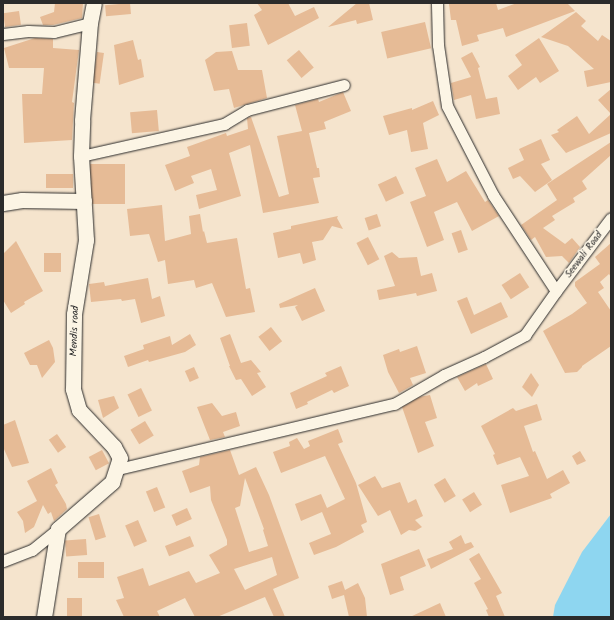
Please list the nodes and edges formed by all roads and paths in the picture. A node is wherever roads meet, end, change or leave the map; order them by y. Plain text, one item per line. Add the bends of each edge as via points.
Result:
1 (94, 3) edge
2 (437, 3) edge
3 (90, 23) junction
4 (3, 34) edge
5 (344, 85) dead end
6 (81, 156) junction
7 (84, 201) junction
8 (3, 203) edge
9 (611, 218) edge
10 (556, 292) junction
11 (118, 469) junction
12 (58, 529) junction
13 (3, 561) edge
14 (44, 617) edge

1 - 3 street, Mendis road
2 - 10 street via 438,45 448,106 493,195
3 - 4 street via 54,32 28,31
3 - 6 street, Mendis road
5 - 6 street via 246,110 224,124
6 - 7 street, Mendis road
7 - 8 street via 22,200
7 - 11 street, Mendis road via 86,240 74,314 73,389 80,410 120,458
9 - 10 street, Seewali Road
10 - 11 street, Seewali Road via 525,336 444,375 394,404
11 - 12 street via 112,482
12 - 13 street via 32,550
12 - 14 street

